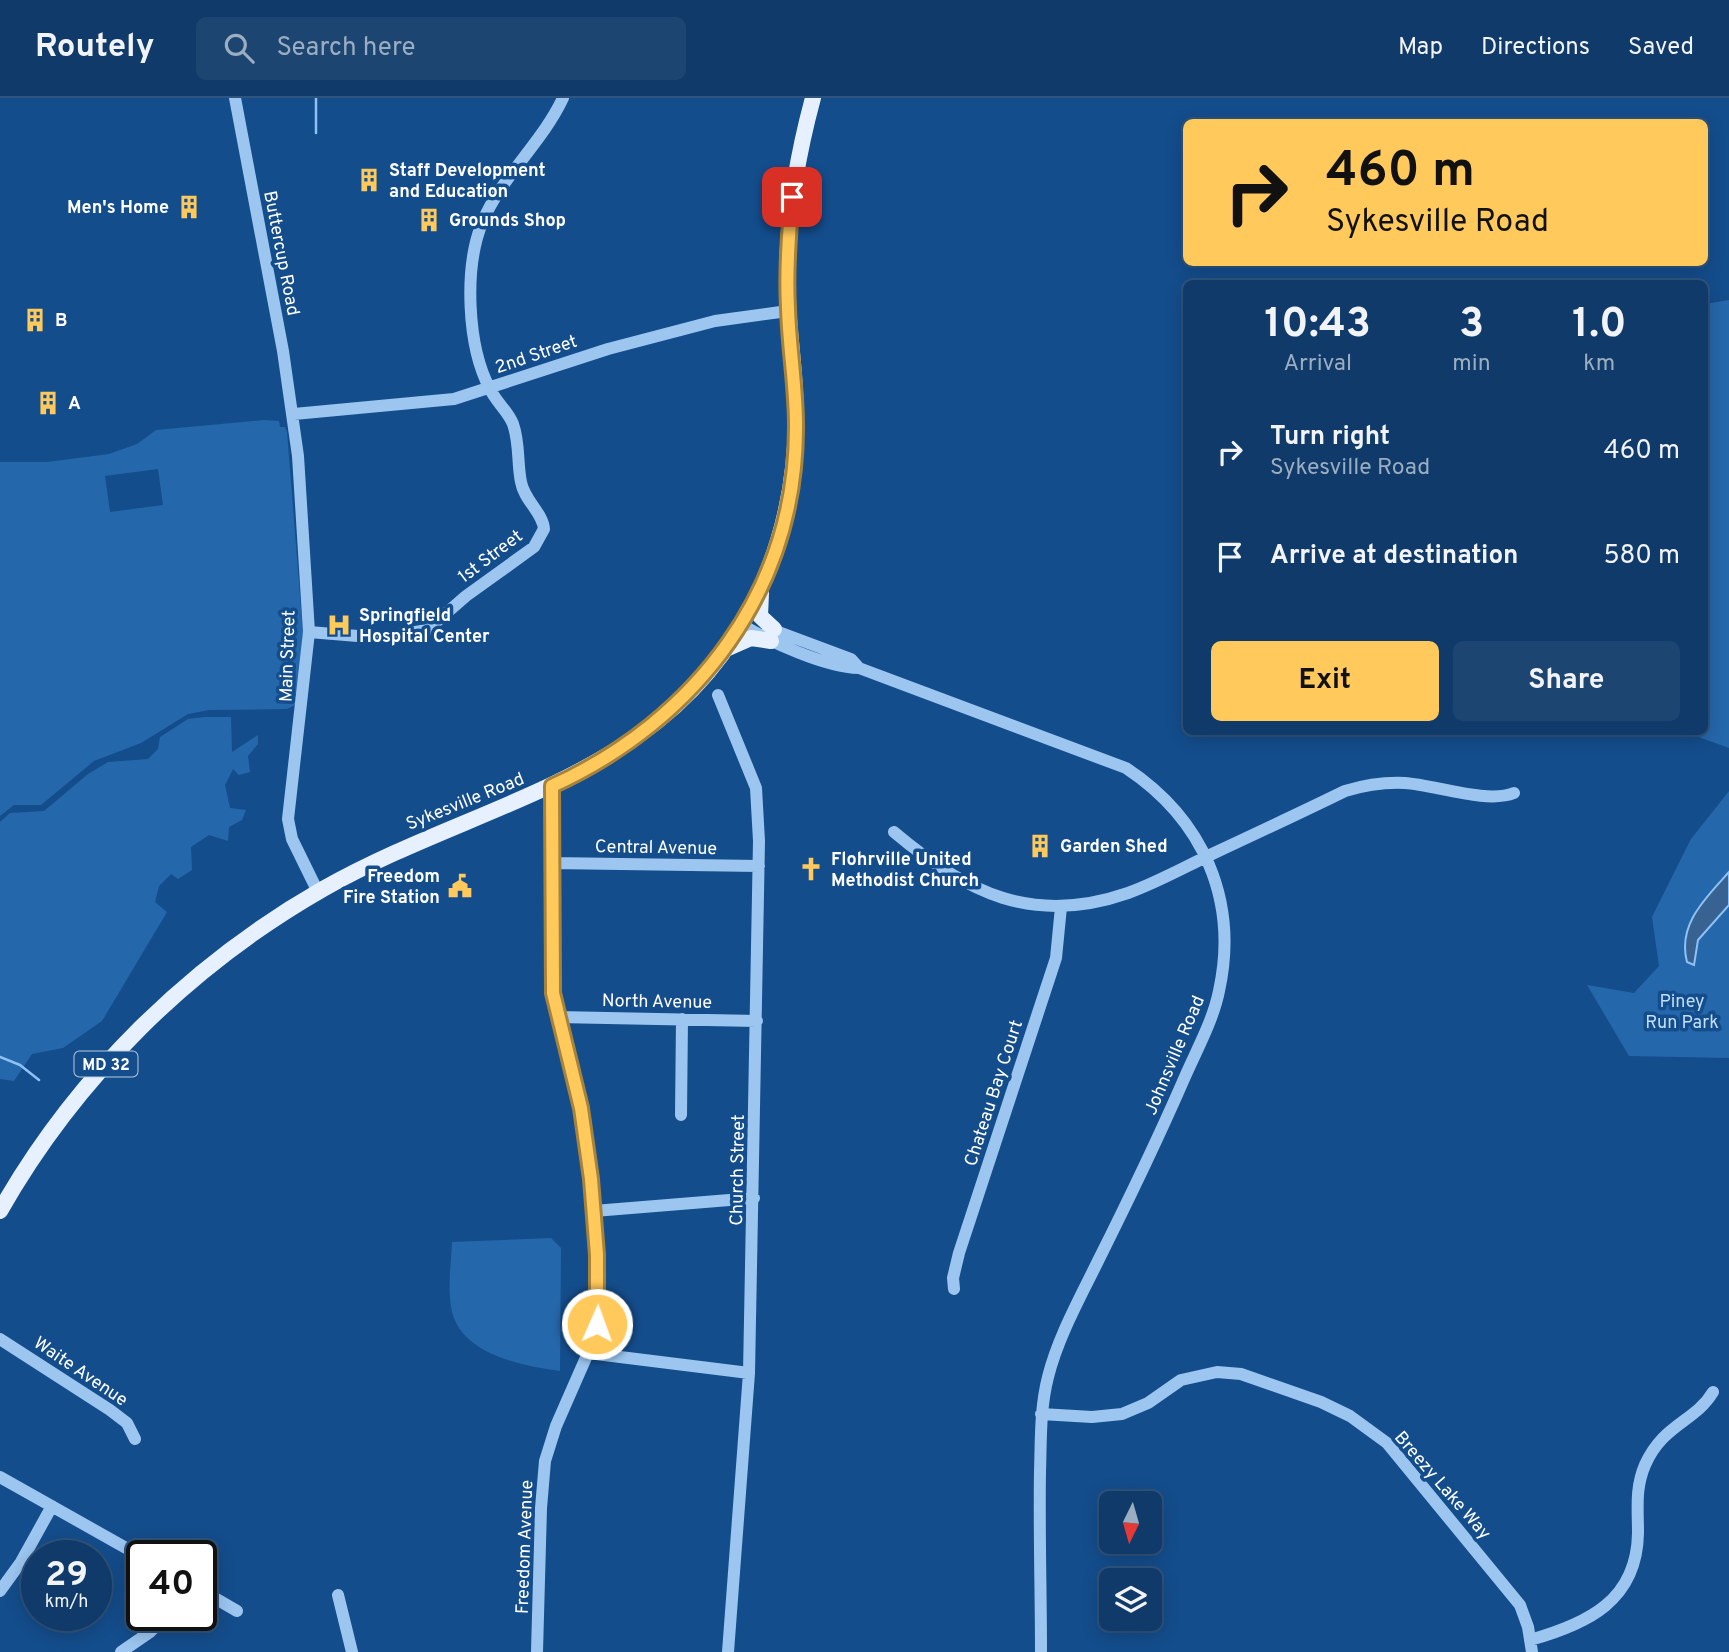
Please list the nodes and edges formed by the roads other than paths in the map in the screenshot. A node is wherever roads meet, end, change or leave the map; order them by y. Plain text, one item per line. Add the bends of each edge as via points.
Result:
1 (235, 98) edge
2 (563, 98) edge
3 (813, 98) edge
4 (788, 311) junction
5 (490, 389) junction
6 (293, 414) junction
7 (761, 586) junction
8 (741, 624) junction
9 (309, 632) junction
10 (772, 635) junction
11 (724, 650) junction
12 (718, 695) dead end
13 (552, 786) junction
14 (1514, 793) dead end
15 (894, 832) dead end
16 (1208, 856) junction
17 (552, 863) junction
18 (759, 866) junction
19 (318, 892) junction
20 (1061, 907) junction
21 (557, 1017) junction
22 (682, 1019) junction
23 (757, 1021) junction
24 (681, 1115) dead end
25 (754, 1198) junction
26 (594, 1210) junction
27 (0, 1211) edge
28 (954, 1289) dead end
29 (0, 1339) edge
30 (588, 1353) junction
31 (749, 1373) junction
32 (1713, 1392) dead end
33 (1041, 1413) junction
34 (135, 1439) dead end
35 (0, 1477) edge
36 (52, 1506) junction
37 (126, 1548) edge
38 (0, 1591) edge
39 (338, 1595) dead end
40 (217, 1599) edge
41 (237, 1611) dead end
42 (151, 1631) edge
43 (1531, 1646) edge
44 (121, 1652) edge
45 (352, 1652) edge
46 (537, 1652) edge
47 (728, 1652) edge
48 (1041, 1652) edge

1 - 6 street, Buttercup Road
2 - 5 street, 1st Street via 499,192 479,236 471,305 476,344
3 - 4 main road, Sykesville Road / MD 32 via 792,197
4 - 5 street, 2nd Street via 715,321 608,349
4 - 7 main road, Sykesville Road / MD 32 via 795,456 785,520
5 - 6 street, 2nd Street via 423,403
5 - 9 street, 1st Street via 513,422 521,483 543,523 534,547 427,630 382,638
6 - 9 street, Main Street
7 - 8 main road, Sykesville Road / MD 32
7 - 10 main road via 760,616
8 - 10 street, Johnsville Road
8 - 11 main road, Sykesville Road / MD 32
9 - 19 street, Main Street via 288,819 292,839
10 - 11 main road
10 - 16 street, Johnsville Road via 840,665 859,668 1126,768 1167,800
11 - 13 main road, Sykesville Road / MD 32 via 680,702 648,729
12 - 18 street, Church Street via 757,788
13 - 17 street, Freedom Avenue
13 - 19 main road, Sykesville Road / MD 32 via 413,843
14 - 16 street via 1496,797 1404,783 1366,785
15 - 20 street via 949,875 978,891
16 - 20 street via 1127,893
16 - 33 street, Johnsville Road via 1224,918 1226,946 1219,993 1176,1097 1059,1346
17 - 18 street, Central Avenue
17 - 21 street, Freedom Avenue
18 - 23 street, Church Street
19 - 27 main road, Sykesville Road / MD 32 via 210,967 131,1037 64,1114
20 - 28 street, Chateau Bay Court via 1056,958 959,1253
21 - 22 street, North Avenue
21 - 26 street, Freedom Avenue via 581,1108
22 - 23 street, North Avenue
22 - 24 street
23 - 25 street, Church Street
25 - 26 street
25 - 31 street, Church Street
26 - 30 street, Freedom Avenue via 599,1305
29 - 34 street, Waite Avenue via 105,1406 127,1423
30 - 31 street
30 - 46 street, Freedom Avenue via 545,1461
31 - 47 street, Church Street
32 - 43 street via 1661,1438 1648,1457 1637,1492 1638,1535 1626,1581 1612,1600 1581,1624
33 - 43 street, Breezy Lake Way via 1122,1414 1181,1380 1217,1372 1241,1374 1321,1402 1368,1428 1399,1457 1520,1605
33 - 48 street, Johnsville Road
35 - 36 street
36 - 37 street
36 - 38 street
39 - 45 street
40 - 41 street
42 - 44 street

